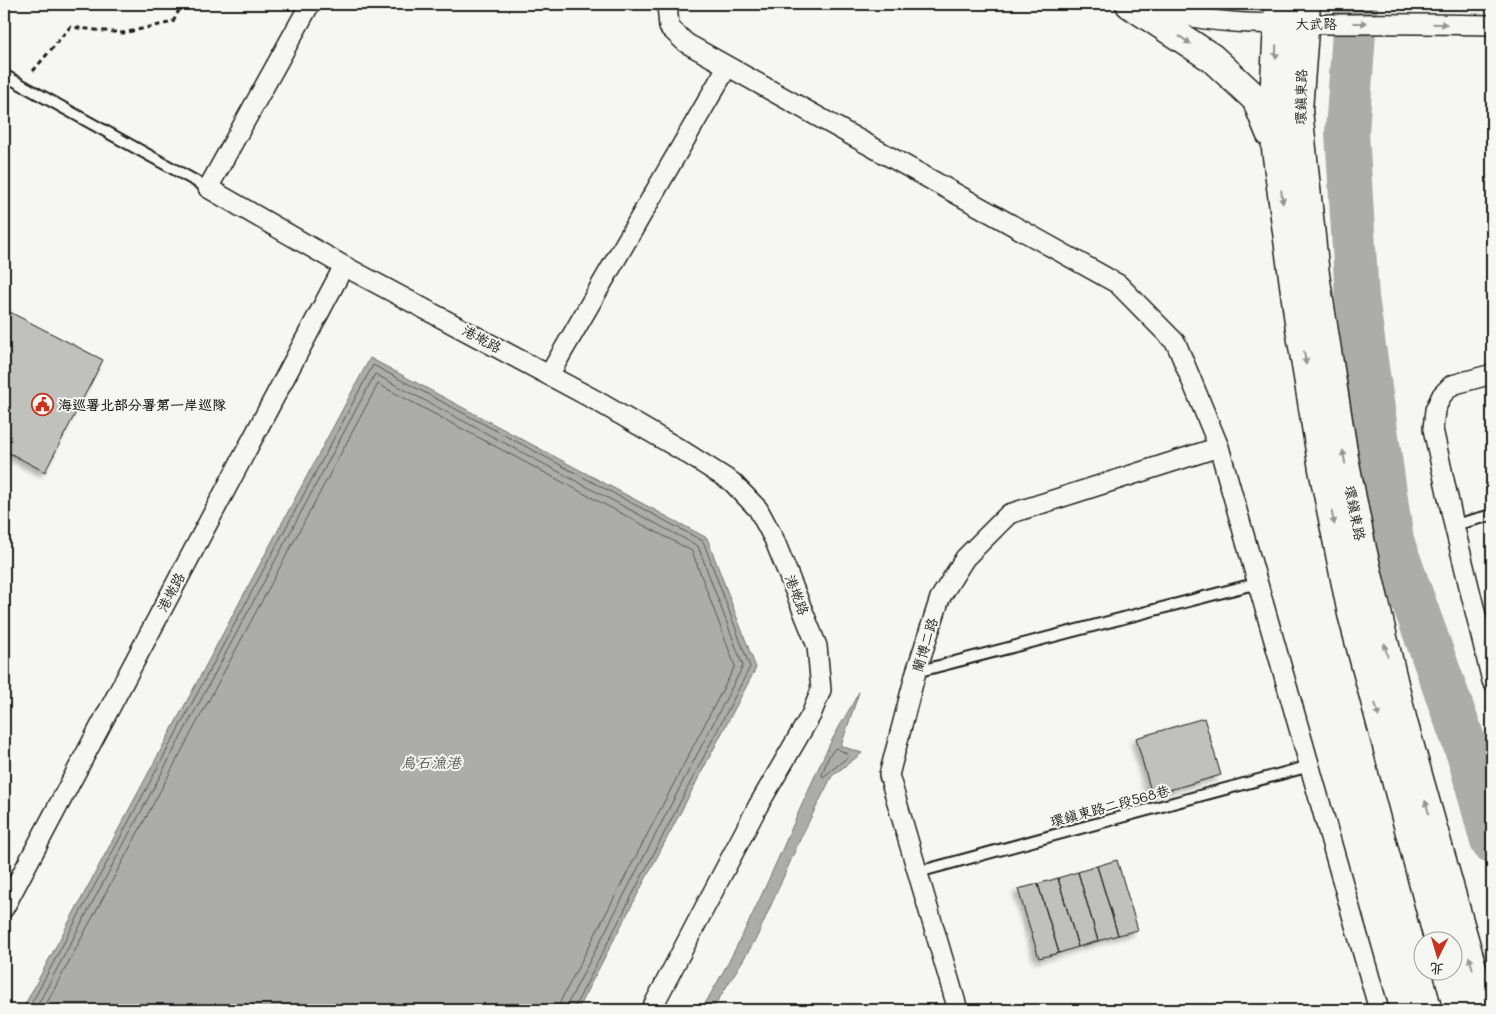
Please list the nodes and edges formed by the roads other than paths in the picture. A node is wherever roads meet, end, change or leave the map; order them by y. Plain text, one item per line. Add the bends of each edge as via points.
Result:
1 (310, 4) edge
2 (667, 4) edge
3 (1130, 4) edge
4 (1142, 4) edge
5 (1278, 14) edge
6 (1314, 17) edge
7 (1492, 24) edge
8 (727, 67) junction
9 (4, 75) edge
10 (1276, 149) junction
11 (208, 188) junction
12 (344, 266) junction
13 (1492, 374) edge
14 (549, 375) junction
15 (1219, 447) junction
16 (1492, 515) edge
17 (1454, 526) junction
18 (1258, 583) junction
19 (916, 672) junction
20 (1492, 681) edge
21 (1310, 766) junction
22 (918, 872) junction
23 (4, 908) edge
24 (1436, 932) edge
25 (1451, 982) edge
26 (651, 1010) edge
27 (958, 1010) edge
28 (1379, 1010) edge
29 (1458, 1010) edge
30 (1484, 1010) edge

1 - 11 street
2 - 8 street via 669,27 686,43
3 -> 10 street via 1212,58 1256,99
4 - 5 street, 大武路 via 1158,10 1219,20
5 - 6 street, 大武路
5 -> 10 street, 環鎮東路 via 1274,101
6 -> 7 street, 大武路 via 1391,23
30 -> 6 street, 環鎮東路 via 1404,722 1362,550 1344,458 1315,275 1298,110
8 - 14 street
8 - 15 street via 1118,284 1176,343
9 - 11 lane
10 -> 24 street, 環鎮東路 via 1298,322 1344,575
11 - 12 street
12 - 14 street, 港墘路
12 - 23 street, 港墘路
13 - 17 street via 1452,385 1442,395 1435,410 1433,429
14 - 26 street, 港墘路 via 683,451 738,489 758,509 774,539 817,646 821,690 811,715 758,806
15 - 18 street
15 - 19 street, 蘭博二路 via 1009,514 965,558 940,598
16 - 17 lane
17 - 20 street
18 - 19 lane
18 - 21 street
19 - 22 street, 蘭博二路 via 889,775
21 - 22 lane, 環鎮東路二段568巷
21 - 28 street
22 - 27 street, 蘭博二路
25 - 29 street

